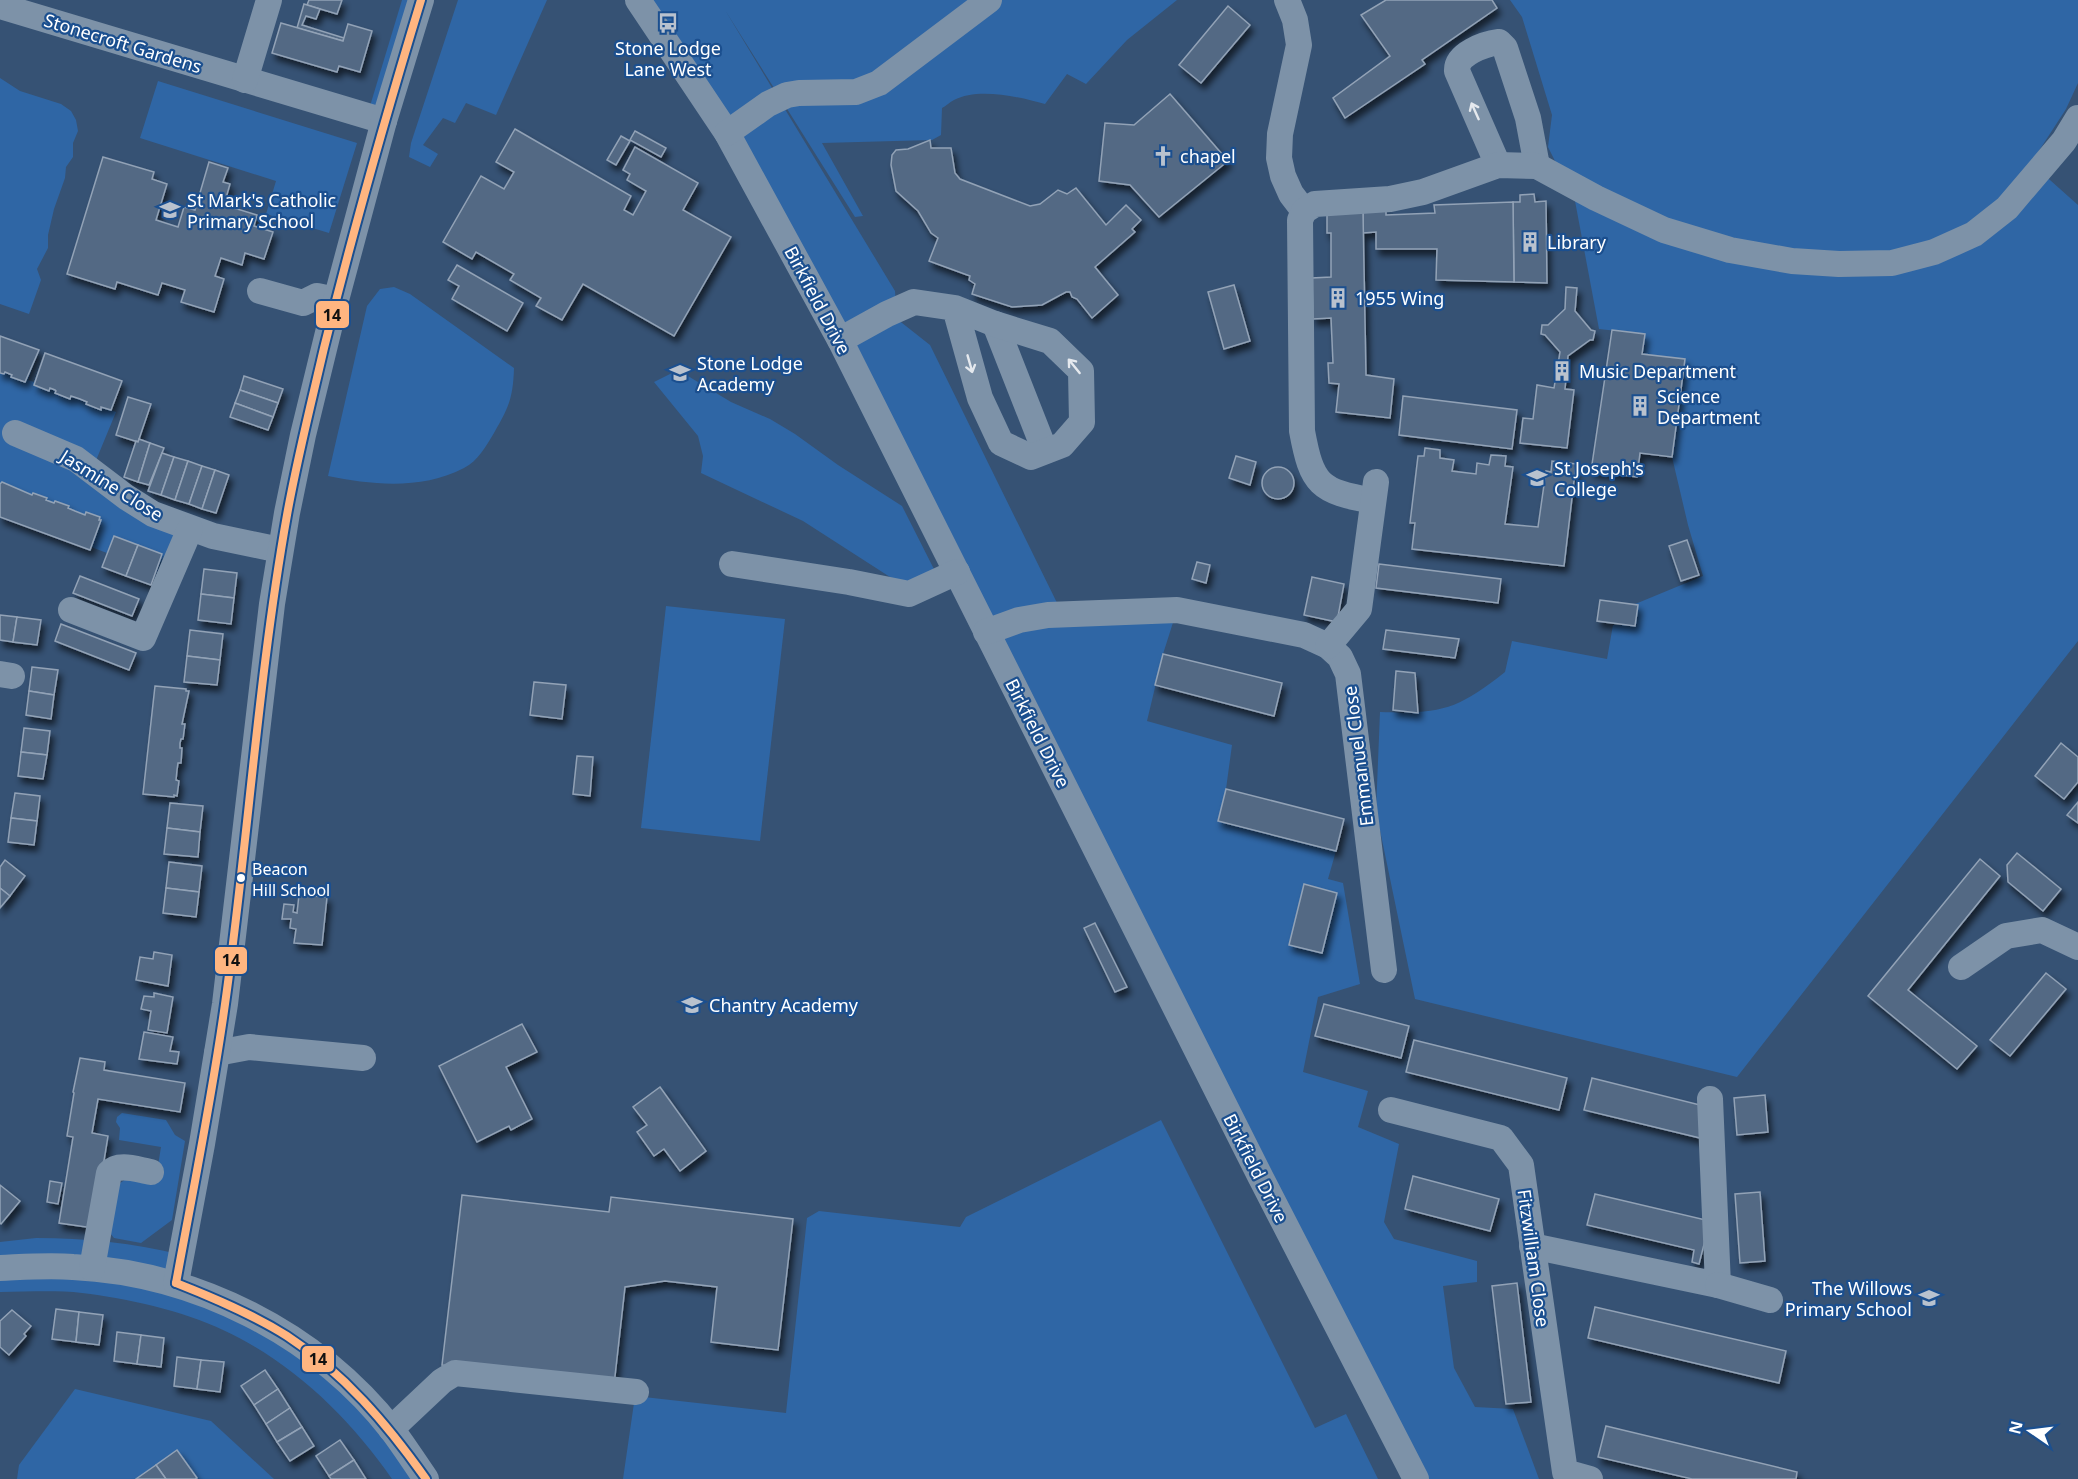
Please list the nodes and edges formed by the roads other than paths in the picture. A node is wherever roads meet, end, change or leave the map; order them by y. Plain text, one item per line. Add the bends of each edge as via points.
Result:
1 (269, 0) edge
2 (421, 0) edge
3 (638, 0) edge
4 (989, 0) edge
5 (1287, 0) edge
6 (0, 6) edge
7 (245, 80) junction
8 (2078, 118) edge
9 (384, 121) junction
10 (727, 133) junction
11 (1498, 165) junction
12 (1537, 166) junction
13 (1304, 211) junction
14 (260, 291) dead end
15 (336, 300) junction
16 (955, 308) junction
17 (994, 324) junction
18 (840, 340) junction
19 (15, 433) dead end
20 (1045, 452) junction
21 (190, 529) junction
22 (280, 550) junction
23 (732, 564) dead end
24 (957, 573) junction
25 (71, 610) dead end
26 (986, 632) junction
27 (1328, 645) junction
28 (2078, 947) edge
29 (1961, 967) dead end
30 (1384, 970) dead end
31 (217, 1053) junction
32 (363, 1058) dead end
33 (1710, 1099) dead end
34 (1391, 1110) dead end
35 (151, 1172) dead end
36 (1532, 1246) junction
37 (0, 1268) edge
38 (92, 1268) junction
39 (176, 1283) junction
40 (1718, 1286) junction
41 (1770, 1300) dead end
42 (636, 1392) dead end
43 (391, 1429) junction
44 (426, 1479) edge
45 (1416, 1479) edge
46 (1590, 1479) edge

1 - 7 street
2 - 9 street
3 - 10 street, Birkfield Drive
4 - 10 street via 879,83 856,92 787,95
5 - 13 street via 1299,45 1280,134 1279,158 1282,176
6 - 7 street, Stonecroft Gardens
7 - 9 street, Stonecroft Gardens
8 - 12 street via 2064,141 2007,208 1974,234 1934,252 1892,263 1792,261 1730,250 1664,230
9 - 15 street
10 - 18 street, Birkfield Drive
11 - 12 street
11 -> 12 street via 1457,65 1481,47 1499,42 1505,48 1528,118
11 - 13 street via 1390,200 1315,204
13 - 27 street via 1300,220 1302,431 1307,462 1314,475 1342,495 1375,491 1359,609
14 - 15 street via 303,303 316,296
15 - 22 street
16 - 17 street
16 - 18 street via 914,302
16 -> 20 street via 980,398 1001,443 1031,456
17 - 20 street
20 -> 17 street via 1062,445 1082,422 1081,371 1050,341
18 - 24 street, Birkfield Drive
19 - 21 street, Jasmine Close via 72,456 138,505
21 - 22 street, Jasmine Close
21 - 25 street via 143,638
22 - 31 street
23 - 24 street via 909,594
24 - 26 street, Birkfield Drive
26 - 27 street via 1041,616 1177,610 1304,635
26 - 45 street, Birkfield Drive
27 - 30 street, Emmanuel Close via 1340,657 1348,674
28 - 29 street via 2042,930 2033,931 2006,936
31 - 32 street via 249,1047
31 - 39 street
33 - 40 street
34 - 36 street, Fitzwilliam Close via 1501,1138 1521,1165
35 - 38 street via 119,1167 109,1173
36 - 40 street
36 - 46 street, Fitzwilliam Close via 1565,1472
37 - 38 street
38 - 39 street
39 - 43 street via 236,1307 289,1337 331,1368
40 - 41 street
42 - 43 street via 455,1373
43 - 44 street

